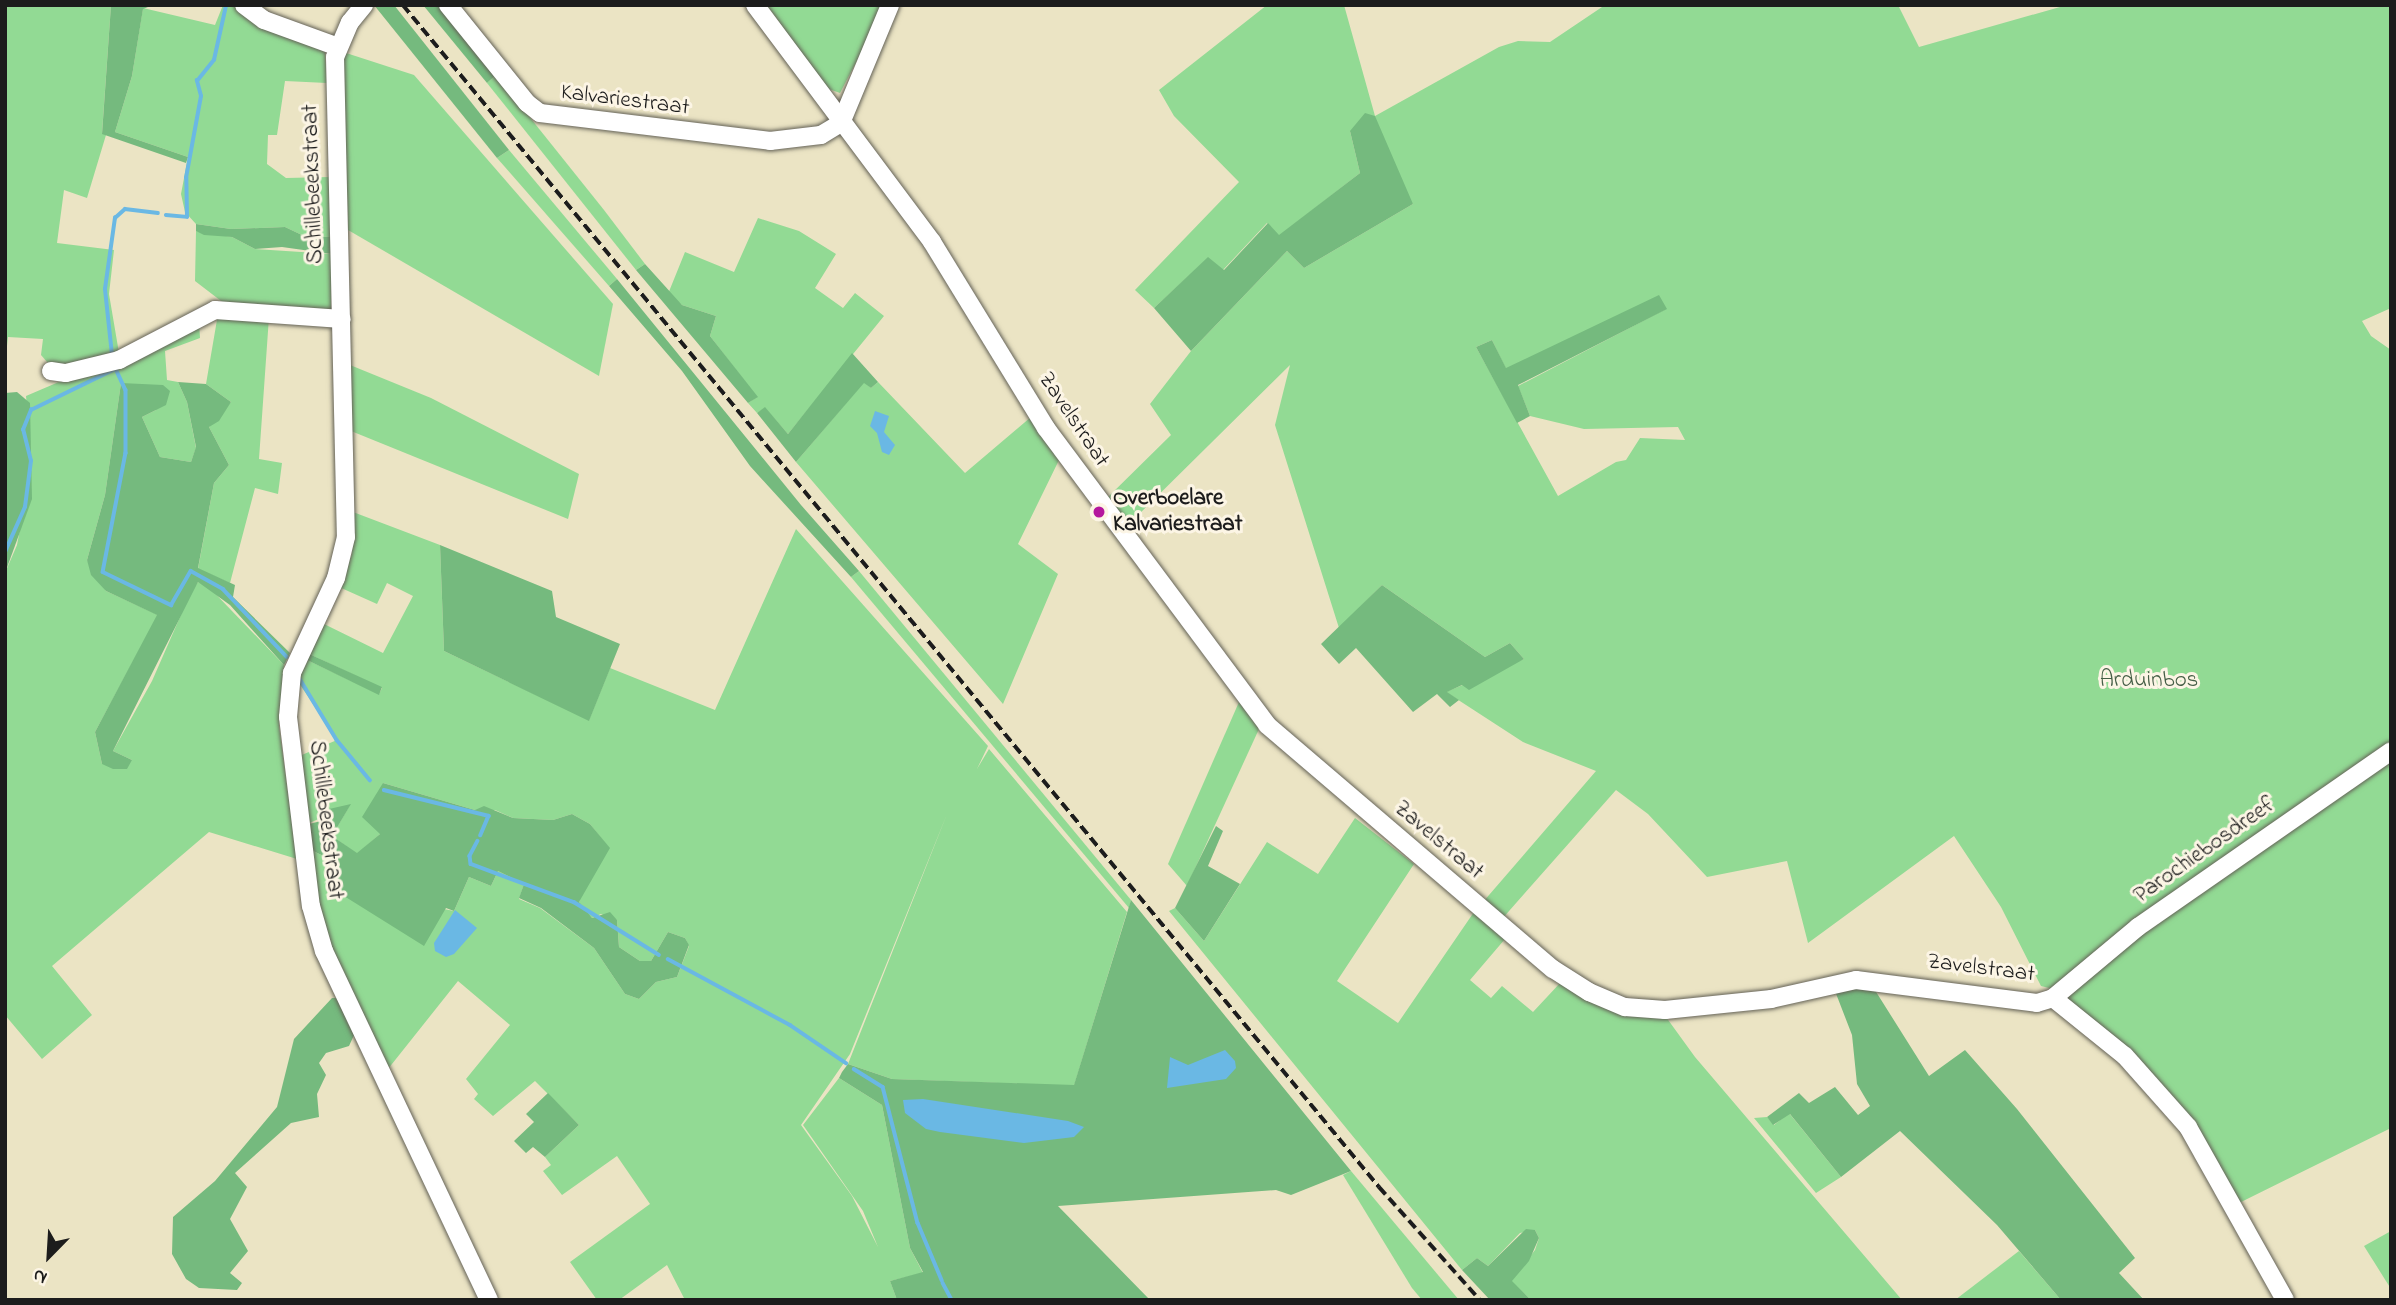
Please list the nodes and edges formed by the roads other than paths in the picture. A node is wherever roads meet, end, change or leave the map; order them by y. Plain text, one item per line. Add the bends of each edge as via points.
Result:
1 (244, 5) edge
2 (364, 5) edge
3 (448, 5) edge
4 (755, 5) edge
5 (890, 5) edge
6 (338, 47) junction
7 (841, 123) junction
8 (342, 319) junction
9 (51, 371) dead end
10 (2391, 751) edge
11 (2053, 998) junction
12 (489, 1300) edge
13 (2286, 1300) edge

1 - 6 street via 264,20
2 - 6 street
3 - 7 street, Kalvariestraat via 540,113 770,141 821,135
4 - 7 street, Zavelstraat
5 - 7 street
6 - 8 street, Schillebeekstraat
7 - 11 street, Zavelstraat via 932,242 1046,428 1267,725 1553,969 1589,992 1625,1006 1665,1010 1771,999 1856,980 2037,1003
8 - 9 street via 215,310 119,360 66,373
8 - 12 street, Schillebeekstraat via 346,537 336,578 287,692 311,906 324,951
10 - 11 street, Parochiebosdreef via 2138,927
11 - 13 street, Zavelstraat via 2125,1056 2188,1127

